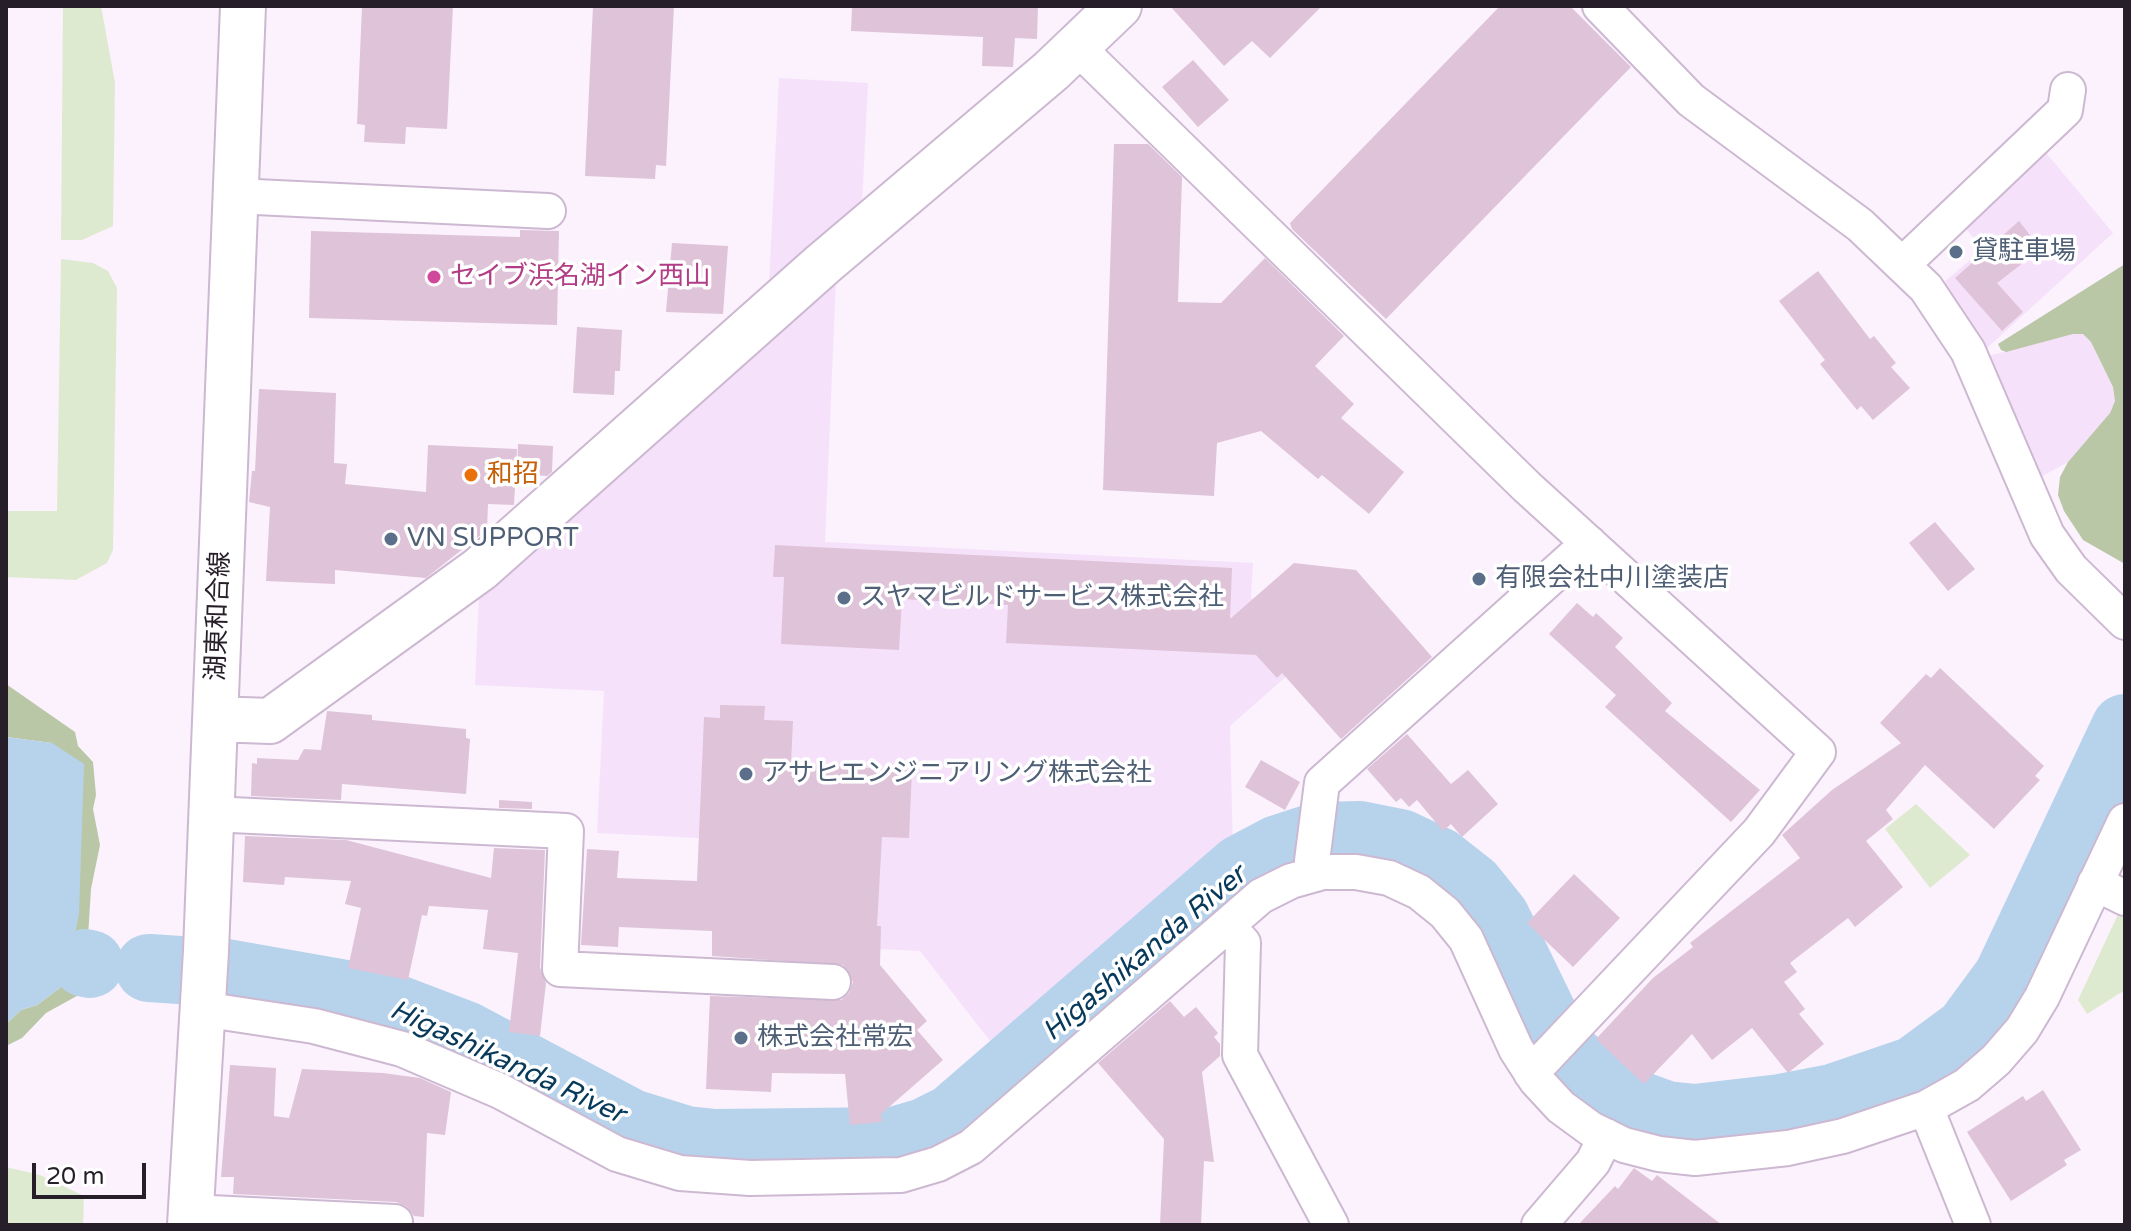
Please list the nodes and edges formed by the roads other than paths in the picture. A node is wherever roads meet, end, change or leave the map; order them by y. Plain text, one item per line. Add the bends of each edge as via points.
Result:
1 (243, 6) edge
2 (1119, 6) edge
3 (1600, 6) edge
4 (1077, 47) junction
5 (2068, 90) dead end
6 (235, 196) junction
7 (548, 211) dead end
8 (1903, 264) junction
9 (1589, 543) junction
10 (2125, 622) edge
11 (215, 719) junction
12 (211, 814) junction
13 (2125, 821) edge
14 (1314, 867) junction
15 (2110, 891) edge
16 (1227, 926) junction
17 (833, 982) dead end
18 (202, 1004) junction
19 (1535, 1069) junction
20 (1926, 1108) junction
21 (1606, 1136) junction
22 (190, 1219) edge
23 (395, 1222) dead end
24 (1331, 1225) edge
25 (1539, 1225) edge
26 (1973, 1225) edge

1 - 6 main road, 湖東和合線
2 - 4 main road
3 - 8 street via 1691,100 1860,225
4 - 9 street
4 - 11 main road via 480,569 270,721
5 - 8 street via 2065,110
6 - 7 street
6 - 11 main road, 湖東和合線
8 - 10 street via 1949,318 1968,351 2047,535 2071,569
9 - 14 street via 1322,783
9 - 19 street via 1818,752 1759,832
11 - 12 main road, 湖東和合線
12 - 17 street via 566,831 560,969
12 - 18 main road, 湖東和合線
13 - 15 street
14 - 16 street via 1261,896
14 - 19 street via 1389,878 1419,892 1445,913 1466,939 1516,1049
15 - 20 street via 2022,1030 1967,1085
16 - 18 street via 971,1147 938,1164 876,1177 713,1177 648,1165 402,1049
16 - 24 street via 1243,943 1240,1055
18 - 22 main road, 湖東和合線
19 - 21 street via 1561,1107
20 - 21 street via 1788,1148 1695,1158 1659,1154
20 - 26 street
21 - 25 street via 1593,1162
22 - 23 street

